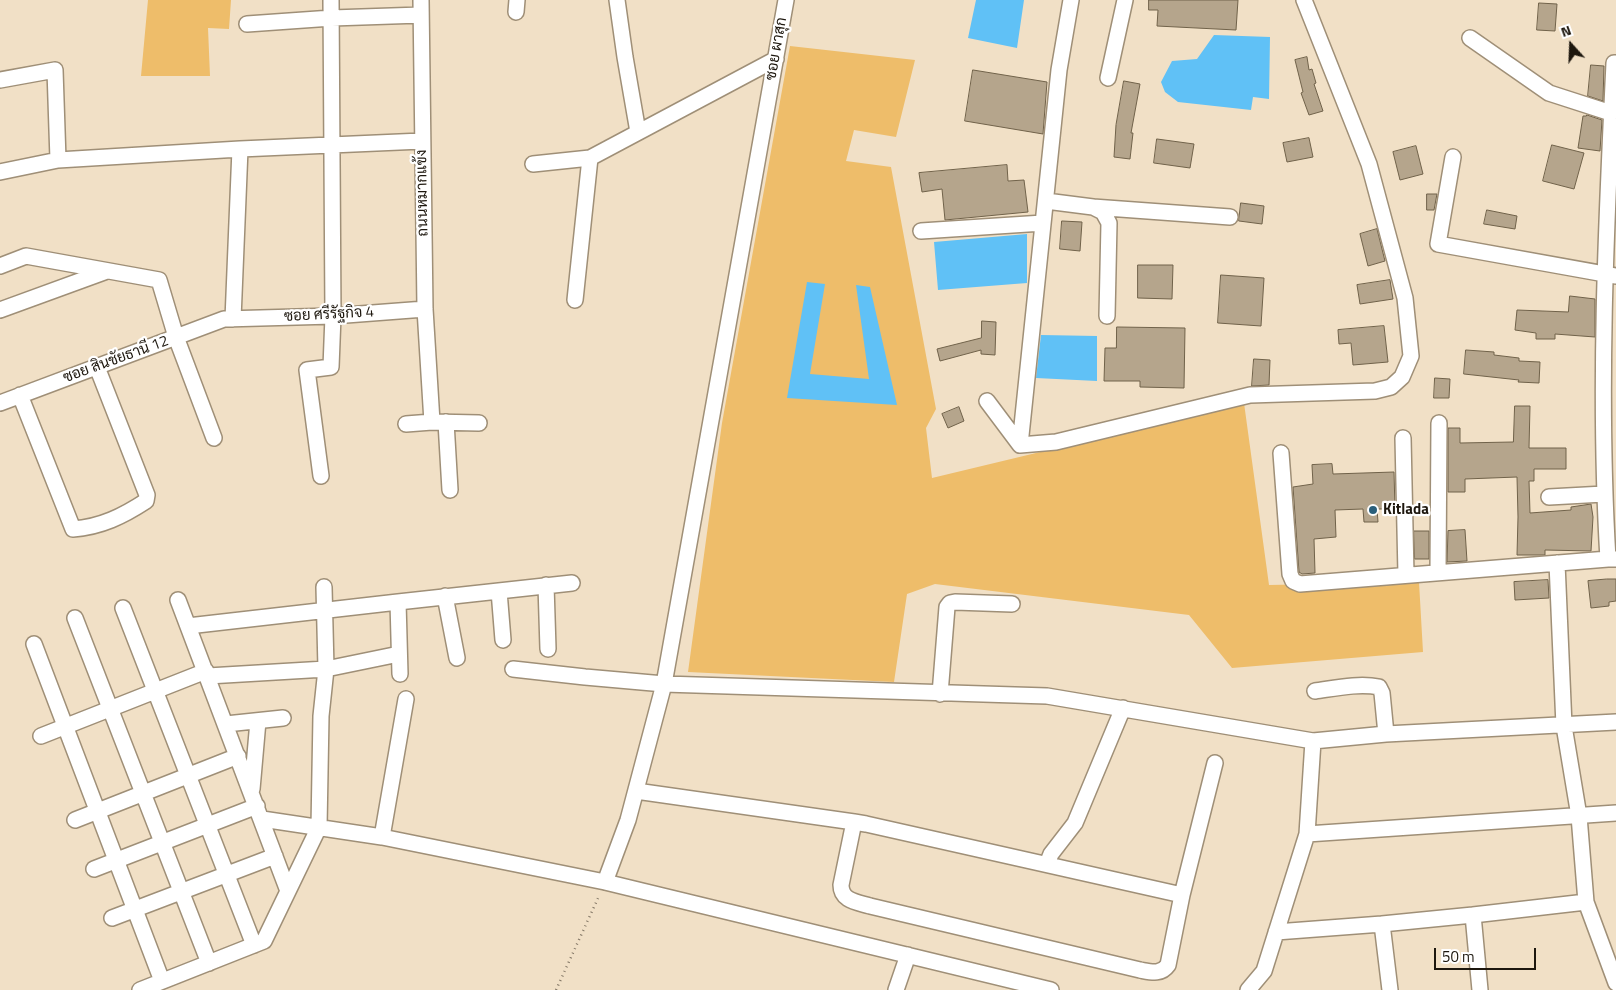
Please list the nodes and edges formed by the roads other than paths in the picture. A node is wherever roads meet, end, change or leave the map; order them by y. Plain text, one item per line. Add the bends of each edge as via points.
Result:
1 (331, 0) edge
2 (617, 0) edge
3 (786, 0) edge
4 (1071, 0) edge
5 (1125, 0) edge
6 (1304, 0) edge
7 (421, 7) edge
8 (332, 18) junction
9 (247, 24) dead end
10 (1470, 38) dead end
11 (776, 59) junction
12 (1616, 63) edge
13 (1108, 78) dead end
14 (0, 80) edge
15 (1611, 113) junction
16 (638, 132) junction
17 (422, 141) junction
18 (331, 146) junction
19 (240, 149) junction
20 (1453, 157) dead end
21 (590, 158) junction
22 (58, 160) junction
23 (533, 164) dead end
24 (0, 172) edge
25 (1046, 201) junction
26 (1094, 207) junction
27 (1230, 217) dead end
28 (1043, 223) junction
29 (920, 231) dead end
30 (0, 266) edge
31 (108, 271) junction
32 (1610, 276) edge
33 (575, 300) dead end
34 (424, 309) junction
35 (0, 310) edge
36 (332, 316) junction
37 (1107, 316) dead end
38 (233, 319) junction
39 (176, 337) junction
40 (1609, 362) edge
41 (97, 367) junction
42 (20, 396) junction
43 (987, 401) dead end
44 (0, 403) edge
45 (439, 422) junction
46 (479, 423) dead end
47 (406, 424) dead end
48 (1439, 424) dead end
49 (214, 438) dead end
50 (1403, 438) dead end
51 (1020, 445) junction
52 (1281, 453) dead end
53 (320, 476) dead end
54 (450, 490) dead end
55 (1604, 494) junction
56 (1549, 497) dead end
57 (1612, 559) edge
58 (1558, 563) junction
59 (1438, 572) junction
60 (1406, 575) junction
61 (572, 583) dead end
62 (546, 585) junction
63 (324, 587) dead end
64 (499, 590) junction
65 (445, 596) junction
66 (178, 600) dead end
67 (398, 602) junction
68 (1012, 604) dead end
69 (123, 608) dead end
70 (325, 610) junction
71 (75, 618) dead end
72 (188, 626) junction
73 (503, 640) dead end
74 (34, 644) dead end
75 (548, 649) dead end
76 (399, 654) junction
77 (457, 658) dead end
78 (326, 669) junction
79 (513, 669) dead end
80 (207, 674) junction
81 (400, 674) dead end
82 (664, 684) junction
83 (156, 691) junction
84 (1316, 691) dead end
85 (940, 694) junction
86 (406, 699) dead end
87 (1123, 708) junction
88 (110, 709) junction
89 (283, 718) dead end
90 (258, 721) junction
91 (1616, 722) edge
92 (226, 724) junction
93 (1564, 726) junction
94 (64, 727) junction
95 (1386, 734) junction
96 (41, 736) dead end
97 (1313, 741) junction
98 (238, 756) junction
99 (1214, 763) dead end
100 (188, 776) junction
101 (636, 791) junction
102 (142, 794) junction
103 (257, 806) junction
104 (97, 811) junction
105 (1616, 813) edge
106 (1579, 816) junction
107 (75, 820) dead end
108 (854, 822) junction
109 (208, 825) junction
110 (319, 827) junction
111 (1307, 834) junction
112 (382, 837) junction
113 (162, 843) junction
114 (276, 856) junction
115 (116, 861) junction
116 (1047, 864) junction
117 (94, 870) dead end
118 (226, 874) junction
119 (605, 882) junction
120 (288, 891) junction
121 (181, 892) junction
122 (1182, 895) junction
123 (1586, 902) junction
124 (134, 910) junction
125 (1473, 915) junction
126 (112, 918) dead end
127 (1382, 924) junction
128 (1276, 932) junction
129 (254, 945) junction
130 (908, 955) junction
131 (209, 963) junction
132 (162, 981) junction
133 (1616, 983) edge
134 (140, 990) edge
135 (896, 990) edge
136 (1051, 990) edge
137 (1248, 990) edge
138 (1390, 990) edge
139 (1480, 990) edge

1 - 8 street
2 - 16 street
3 - 11 street, ซอย ผาสุก
4 - 25 street via 1059,70
5 - 13 street
6 - 51 street via 1369,164 1405,298 1411,356 1402,377 1391,387 1375,392 1250,395 1056,442
7 - 8 street
7 - 17 street, ถนนหมากแข้ง
8 - 9 street
8 - 18 street
10 - 15 street via 1549,93
11 - 16 street
11 - 82 street, ซอย ผาสุก
12 - 15 street
14 - 22 street via 55,70
15 - 32 street
16 - 21 street
17 - 18 street
17 - 34 street, ถนนหมากแข้ง
18 - 19 street
18 - 36 street
19 - 22 street
19 - 38 street
20 - 32 street via 1438,244
21 - 23 street
21 - 33 street
22 - 24 street
25 - 26 street
25 - 28 street
26 - 27 street
26 - 37 street via 1103,212 1109,223
28 - 29 street
28 - 51 street
30 - 31 street via 26,256
31 - 35 street
31 - 39 street via 159,280
32 - 40 street
34 - 36 street, ซอย ศรีรัฐกิจ 4
34 - 45 street, ถนนหมากแข้ง via 429,385
36 - 38 street, ซอย ศรีรัฐกิจ 4
36 - 53 street via 331,367 307,370
38 - 39 street, ซอย สินชัยธานี 12 via 224,319
39 - 41 street, ซอย สินชัยธานี 12
39 - 49 street
40 - 55 street
41 - 42 street, ซอย สินชัยธานี 12
41 - 42 street via 147,495 146,501 113,520 91,528 73,529
42 - 44 street, ซอย สินชัยธานี 12
43 - 51 street
45 - 46 street
45 - 47 street
45 - 54 street, ถนนหมากแข้ง
48 - 59 street
50 - 60 street
52 - 60 street via 1293,581 1300,584
55 - 56 street
55 - 57 street
57 - 58 street
58 - 59 street
58 - 93 street
59 - 60 street
61 - 62 street
62 - 64 street
62 - 75 street
63 - 70 street
64 - 65 street
64 - 73 street
65 - 67 street
65 - 77 street
66 - 72 street
67 - 70 street
67 - 76 street
68 - 85 street via 950,603 947,607
69 - 83 street
70 - 72 street
70 - 78 street
71 - 88 street
72 - 80 street
74 - 94 street
76 - 78 street
76 - 81 street
78 - 80 street
78 - 110 street via 321,716
79 - 82 street
80 - 83 street
80 - 92 street
82 - 85 street
82 - 101 street, ซอย ผาสุก
83 - 88 street
83 - 100 street
84 - 95 street via 1379,687
85 - 87 street via 1047,696
86 - 112 street
87 - 97 street
87 - 116 street via 1075,823
88 - 94 street
88 - 102 street
89 - 90 street
90 - 92 street
90 - 103 street
91 - 93 street
92 - 98 street
93 - 95 street
93 - 106 street
94 - 96 street
94 - 104 street
95 - 97 street
97 - 111 street
98 - 100 street
98 - 103 street
99 - 122 street
100 - 102 street
100 - 109 street
101 - 108 street
101 - 119 street, ซอย ผาสุก
102 - 104 street
102 - 113 street
103 - 109 street
103 - 110 street
103 - 114 street
104 - 107 street
104 - 115 street
105 - 106 street
106 - 111 street
106 - 123 street
108 - 116 street
108 - 122 street via 841,885 841,892 846,898 1140,970 1159,972 1168,965
109 - 113 street
109 - 118 street
110 - 112 street
110 - 120 street
111 - 128 street
112 - 119 street
113 - 115 street
113 - 121 street
114 - 118 street
114 - 120 street
115 - 117 street
115 - 124 street
116 - 122 street
118 - 121 street
118 - 129 street
119 - 130 street
120 - 129 street via 264,941
121 - 124 street
121 - 131 street
123 - 125 street
123 - 133 street
124 - 126 street
124 - 132 street
125 - 127 street
125 - 139 street
127 - 128 street
127 - 138 street
128 - 137 street via 1264,970
129 - 131 street
130 - 135 street
130 - 136 street
131 - 132 street
132 - 134 street

